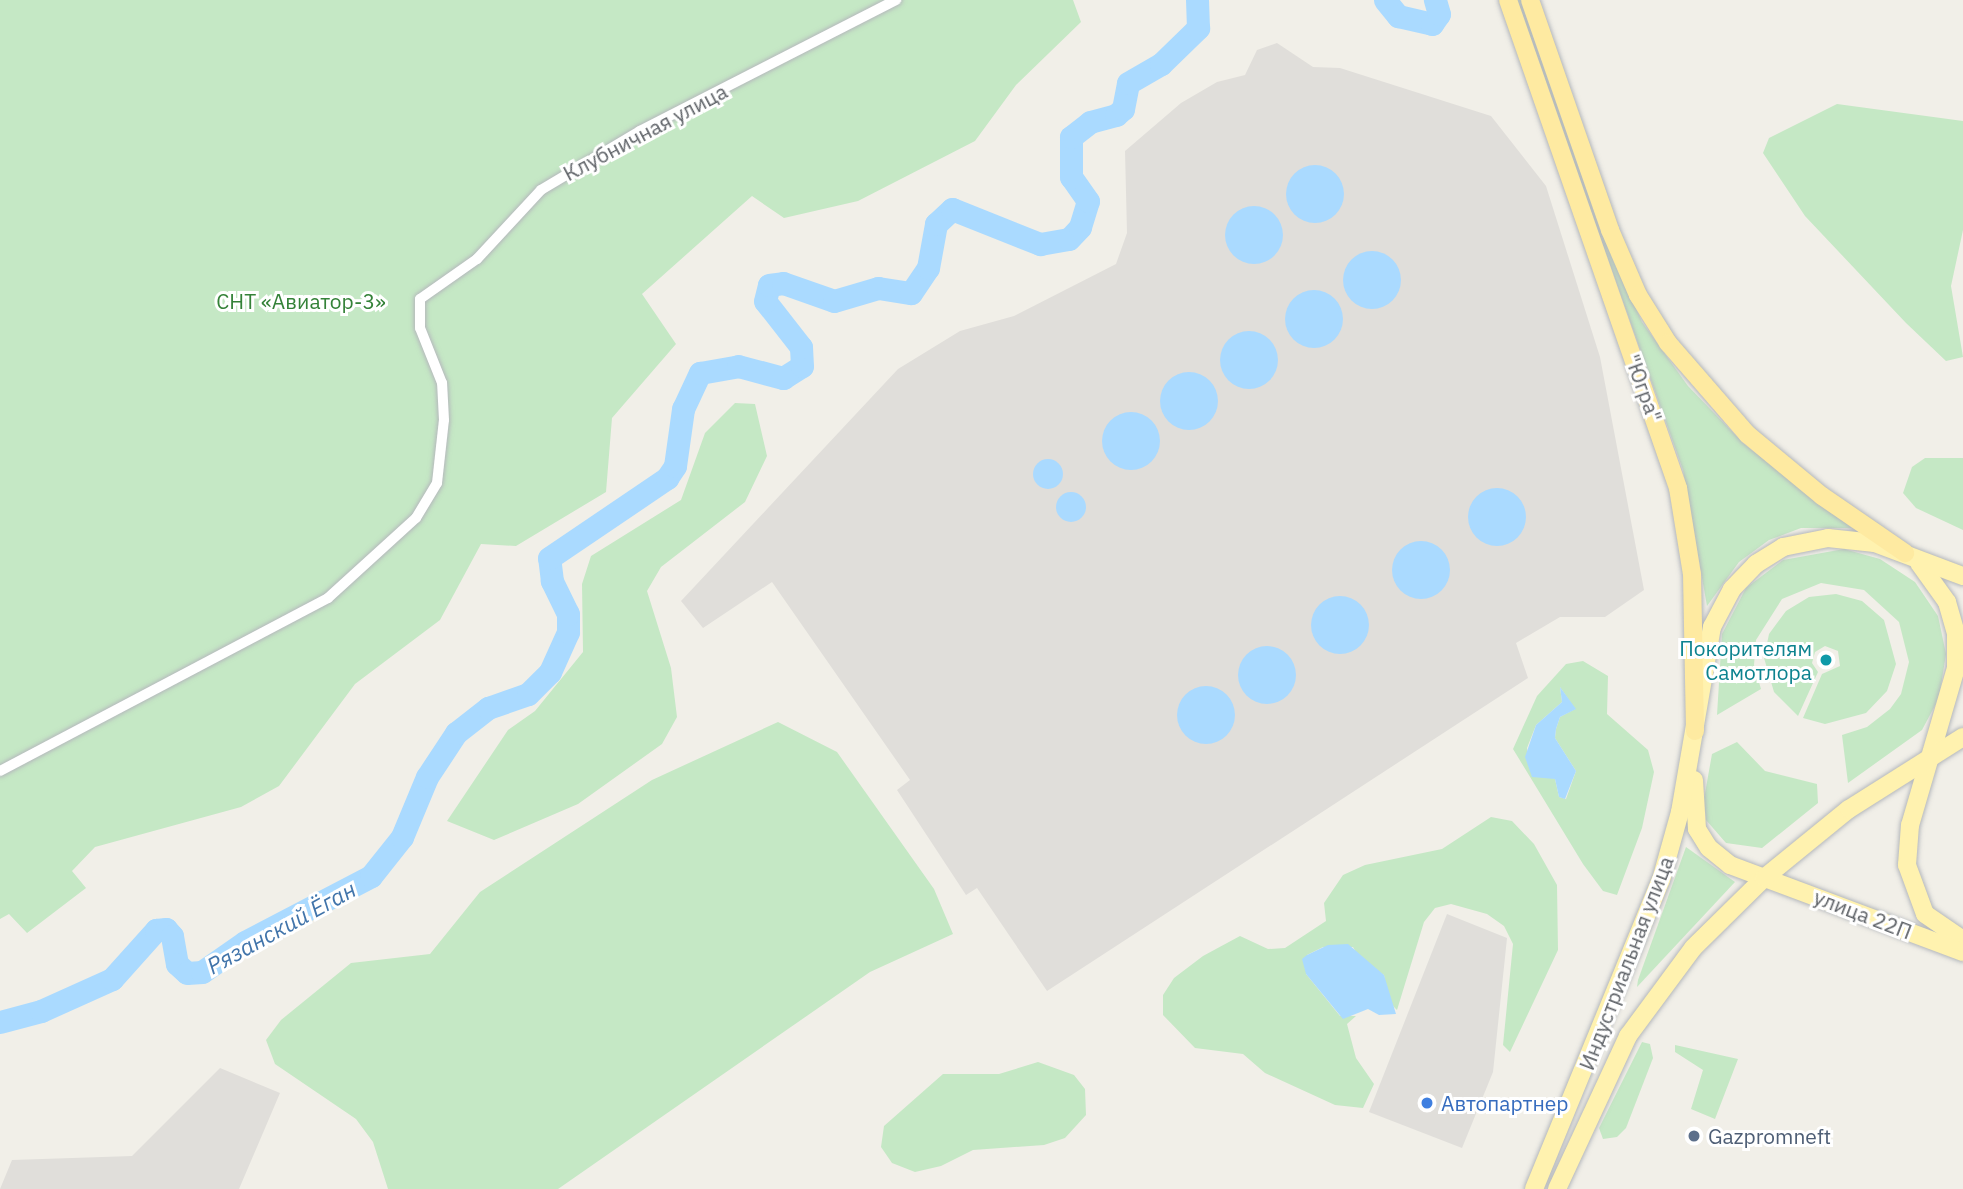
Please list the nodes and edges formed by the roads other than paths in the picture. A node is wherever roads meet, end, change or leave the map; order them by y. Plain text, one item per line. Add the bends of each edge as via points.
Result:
1 (896, 0) edge
2 (1508, 0) edge
3 (1530, 0) edge
4 (1905, 553) junction
5 (1963, 576) edge
6 (1695, 731) junction
7 (1963, 737) edge
8 (1934, 752) junction
9 (0, 771) edge
10 (1763, 878) junction
11 (1963, 940) edge
12 (1963, 952) edge
13 (1534, 1189) edge
14 (1557, 1189) edge

1 - 9 street, Клубничная улица via 583,162 541,190 477,259 420,299 420,328 442,383 444,420 437,483 416,518 328,598
2 - 6 highway, "Югра" via 1678,488 1692,574
3 - 4 highway, "Югра" via 1620,254 1668,344 1767,452
4 - 5 main road
4 - 6 main road via 1828,538 1768,555 1723,602 1703,671
4 - 8 main road, улица 22П via 1938,584 1956,633 1953,686
6 - 10 main road, улица 22П via 1697,829 1717,857
6 - 13 main road, Индустриальная улица via 1661,880
7 - 8 main road, Индустриальная улица
8 - 10 main road, Индустриальная улица via 1849,809
8 - 11 main road, улица 22П via 1910,825 1907,864 1925,914
10 - 12 main road, улица 22П
10 - 14 main road, Индустриальная улица via 1693,948 1647,1007 1611,1069

